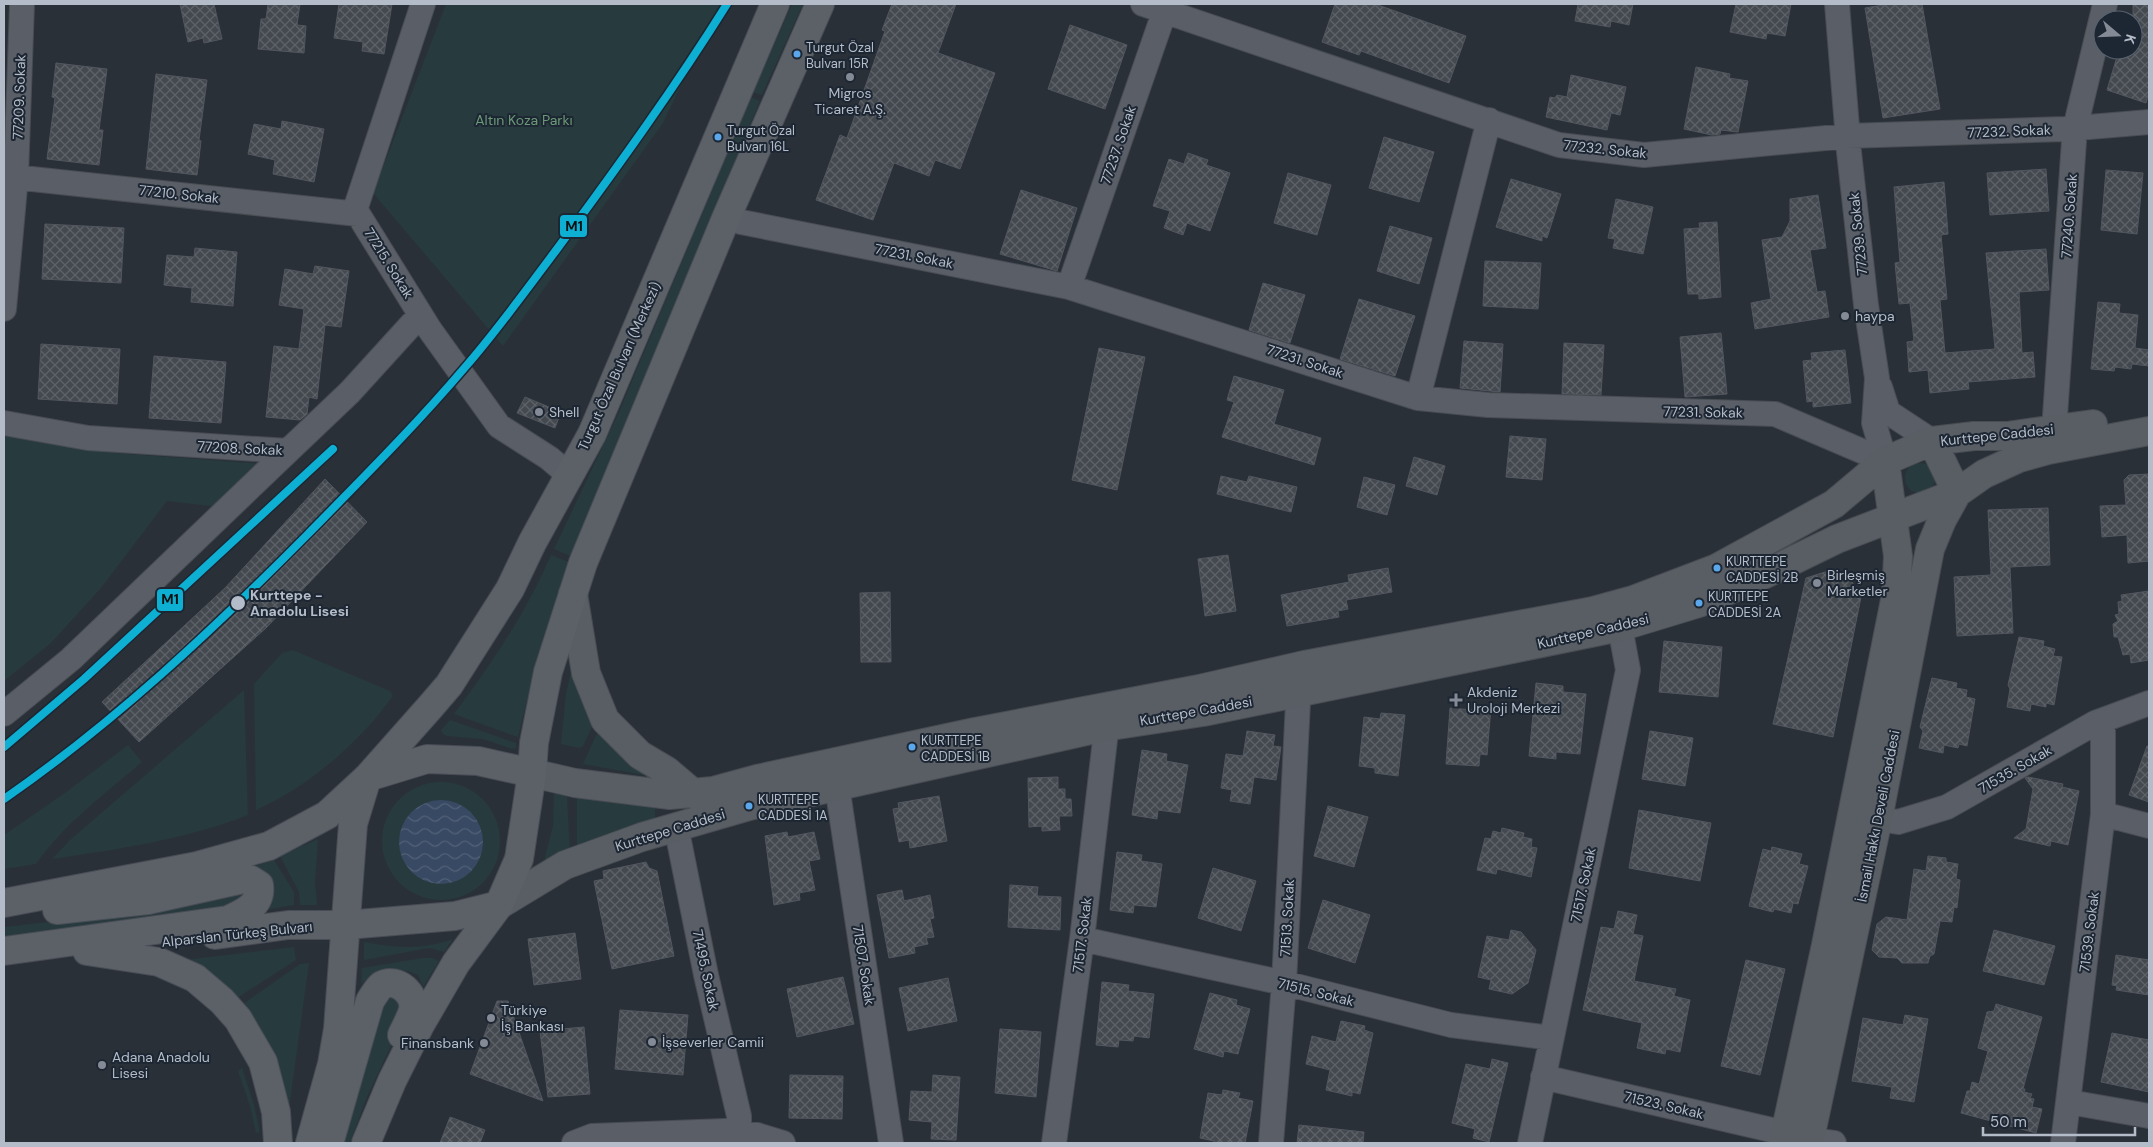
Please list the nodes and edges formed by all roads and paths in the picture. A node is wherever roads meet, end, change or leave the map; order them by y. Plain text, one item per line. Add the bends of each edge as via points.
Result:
1 (22, 4) edge
2 (424, 4) edge
3 (774, 4) edge
4 (820, 4) edge
5 (1837, 4) edge
6 (2105, 4) edge
7 (1159, 6) edge
8 (1489, 120) junction
9 (2149, 122) edge
10 (2076, 128) junction
11 (1847, 136) junction
12 (10, 176) edge
13 (354, 213) junction
14 (727, 216) junction
15 (1069, 287) junction
16 (4, 309) edge
17 (422, 316) junction
18 (1877, 378) junction
19 (1418, 398) junction
20 (2149, 415) edge
21 (4, 423) edge
22 (2064, 428) junction
23 (2149, 431) edge
24 (1932, 441) junction
25 (288, 451) junction
26 (1885, 461) junction
27 (569, 475) junction
28 (1957, 493) junction
29 (1894, 517) junction
30 (573, 594) junction
31 (1620, 627) junction
32 (1297, 692) junction
33 (2149, 703) edge
34 (4, 714) edge
35 (2103, 720) junction
36 (1104, 727) junction
37 (532, 773) junction
38 (368, 777) junction
39 (837, 786) junction
40 (694, 794) junction
41 (2103, 814) junction
42 (1878, 818) junction
43 (2149, 826) edge
44 (674, 827) junction
45 (12, 902) edge
46 (499, 906) junction
47 (346, 925) junction
48 (1082, 938) junction
49 (4, 951) edge
50 (86, 951) junction
51 (4, 962) edge
52 (1284, 983) junction
53 (1551, 1038) junction
54 (1543, 1078) junction
55 (2069, 1102) junction
56 (2149, 1116) edge
57 (741, 1138) edge
58 (1804, 1140) edge
59 (278, 1143) edge
60 (310, 1143) edge
61 (328, 1143) edge
62 (359, 1143) edge
63 (366, 1143) edge
64 (574, 1143) edge
65 (783, 1143) edge
66 (892, 1143) edge
67 (1054, 1143) edge
68 (1271, 1143) edge
69 (1530, 1143) edge
70 (2063, 1143) edge

1 - 12 street, 77209. Sokak
2 - 13 street, 77215. Sokak
3 - 27 main road, Turgut Özal Bulvarı (Merkezi) via 592,434
4 - 14 main road
5 - 11 street, 77239. Sokak
6 - 10 street, 77240. Sokak
7 - 8 street, 77232. Sokak
7 - 15 street, 77237. Sokak
8 - 11 street, 77232. Sokak via 1559,144 1644,155
8 - 19 street
9 - 10 street, 77232. Sokak
10 - 11 street, 77232. Sokak
10 - 22 street, 77240. Sokak via 2055,416
11 - 18 street, 77239. Sokak
12 - 13 street, 77210. Sokak
12 - 16 street, 77209. Sokak
13 - 17 street, 77215. Sokak via 358,214
14 - 15 street, 77231. Sokak via 751,224
14 - 30 main road
15 - 19 street, 77231. Sokak
17 - 25 street, 77208. Sokak
17 - 27 street, 77215. Sokak via 499,426
18 - 24 street, Kurttepe Caddesi via 1888,412
18 - 26 street, 77239. Sokak via 1874,423
19 - 26 street, 77231. Sokak via 1488,405 1775,414
20 - 22 main road, Kurttepe Caddesi
21 - 25 street, 77208. Sokak via 88,438
22 - 24 main road, Kurttepe Caddesi
23 - 28 main road, Kurttepe Caddesi via 2019,458 1984,474
24 - 26 main road, Kurttepe Caddesi
24 - 28 main road
25 - 34 street via 71,660
26 - 29 main road, İsmail Hakkı Develi Caddesi
26 - 40 main road, Kurttepe Caddesi via 1834,504 1744,555 1717,568 1593,612 1304,665 1199,689 975,732
27 - 38 main road, Turgut Özal Bulvarı (Merkezi) via 510,589 481,637 449,685
28 - 29 main road, Kurttepe Caddesi
28 - 42 main road, İsmail Hakkı Develi Caddesi via 1930,549
29 - 31 main road, Kurttepe Caddesi via 1837,539 1699,603
29 - 58 main road, İsmail Hakkı Develi Caddesi via 1898,556 1896,595 1830,926
30 - 37 main road via 548,672 534,743
30 - 40 main road via 586,673 605,720 640,755
31 - 32 main road, Kurttepe Caddesi
31 - 53 street, 71517. Sokak via 1628,670
32 - 36 main road, Kurttepe Caddesi via 1203,712
32 - 52 street, 71513. Sokak
33 - 35 street, 71535. Sokak
35 - 41 street, 71539. Sokak
35 - 42 street, 71535. Sokak via 1947,807 1898,822
36 - 39 main road, Kurttepe Caddesi
36 - 48 street, 71517. Sokak
37 - 38 main road via 478,761 427,760
37 - 40 main road, Kurttepe Caddesi via 575,783 649,793
37 - 46 main road via 519,860
38 - 45 main road via 327,815 269,846 197,866
38 - 47 main road via 353,824
39 - 44 main road, Kurttepe Caddesi
39 - 66 street, 71507. Sokak
41 - 43 street
41 - 55 street, 71539. Sokak
42 - 58 main road, İsmail Hakkı Develi Caddesi
44 - 46 main road, Kurttepe Caddesi via 565,865
44 - 57 street, 71495. Sokak via 739,1116
45 - 49 main road via 51,911 148,900 243,879 259,885 260,892 256,903 247,912 228,920
46 - 47 main road, Alparslan Türkeş Bulvarı via 455,916
46 - 63 main road via 456,963 420,1025
47 - 50 main road, Alparslan Türkeş Bulvarı via 288,925
47 - 60 main road via 337,1038
48 - 52 street, 71515. Sokak
48 - 67 street, 71517. Sokak
50 - 51 main road, Alparslan Türkeş Bulvarı
50 - 59 main road via 159,962 195,978 222,1001 238,1019 262,1062 276,1112
52 - 53 street, 71515. Sokak via 1452,1025
52 - 68 street, 71513. Sokak
53 - 54 street, 71517. Sokak
54 - 58 street, 71523. Sokak
54 - 69 street, 71517. Sokak
55 - 56 street
55 - 70 street, 71539. Sokak
57 - 64 street via 725,1131 592,1136
57 - 65 street via 757,1135
61 - 62 main road via 370,1001 382,986 397,984 411,997 413,1010 361,1129

